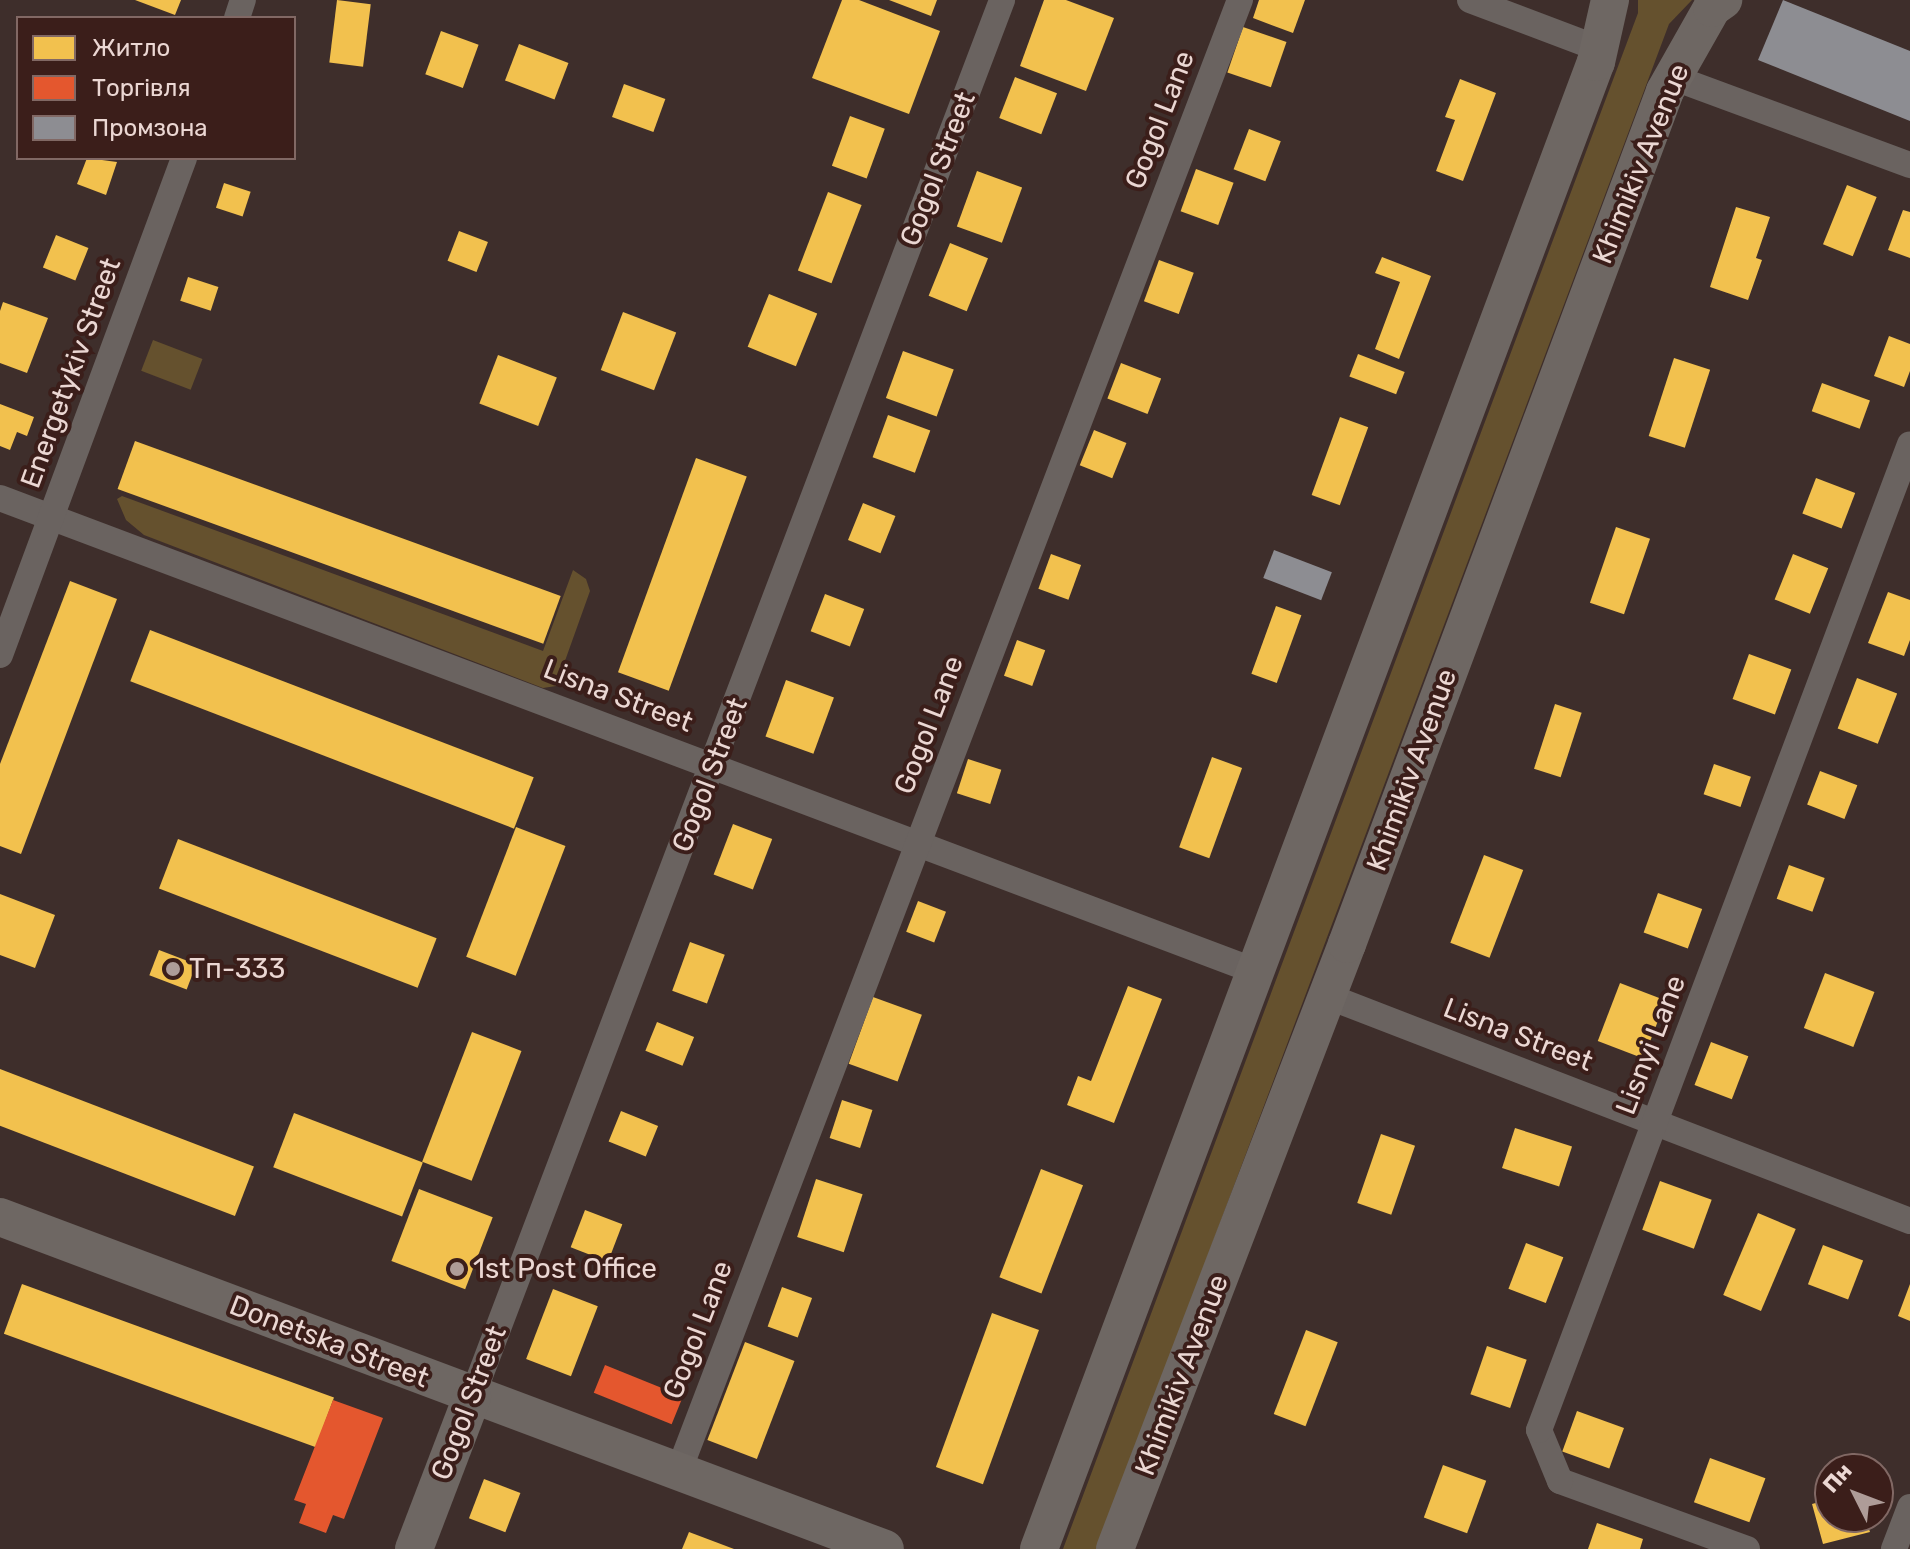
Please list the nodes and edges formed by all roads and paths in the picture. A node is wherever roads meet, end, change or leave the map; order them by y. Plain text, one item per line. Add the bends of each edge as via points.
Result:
1 (1002, 0) edge
2 (1240, 0) edge
3 (1470, 0) edge
4 (1610, 0) edge
5 (1723, 0) edge
6 (1600, 49) junction
7 (1672, 77) junction
8 (183, 160) edge
9 (1910, 165) edge
10 (1910, 444) edge
11 (0, 498) edge
12 (51, 517) junction
13 (0, 655) edge
14 (713, 766) junction
15 (918, 843) junction
16 (1258, 972) junction
17 (1327, 996) junction
18 (1656, 1123) junction
19 (0, 1217) edge
20 (1910, 1221) edge
21 (472, 1397) junction
22 (678, 1473) junction
23 (1910, 1507) edge
24 (414, 1549) edge
25 (885, 1549) edge
26 (1039, 1549) edge
27 (1115, 1549) edge
28 (1747, 1549) edge
29 (1894, 1549) edge

1 - 14 street, Gogol Street
2 - 15 street, Gogol Lane
3 - 6 street
4 - 6 main road
5 - 7 main road, Khimikiv Avenue via 1712,8
6 - 16 main road
7 - 9 street
7 - 17 main road, Khimikiv Avenue
8 - 12 street, Energetykiv Street
10 - 18 street, Lisnyi Lane
11 - 12 street, Lisna Street
12 - 13 street, Energetykiv Street
12 - 14 street, Lisna Street
14 - 15 street, Lisna Street
14 - 21 street, Gogol Street
15 - 16 street, Lisna Street
15 - 22 street, Gogol Lane
16 - 26 main road
17 - 18 street, Lisna Street
17 - 27 main road, Khimikiv Avenue
18 - 20 street, Lisna Street
18 - 28 street, Lisnyi Lane via 1539,1430 1560,1481
19 - 21 main road, Donetska Street
21 - 22 main road, Donetska Street
21 - 24 main road, Gogol Street
22 - 25 main road, Donetska Street
23 - 29 street

